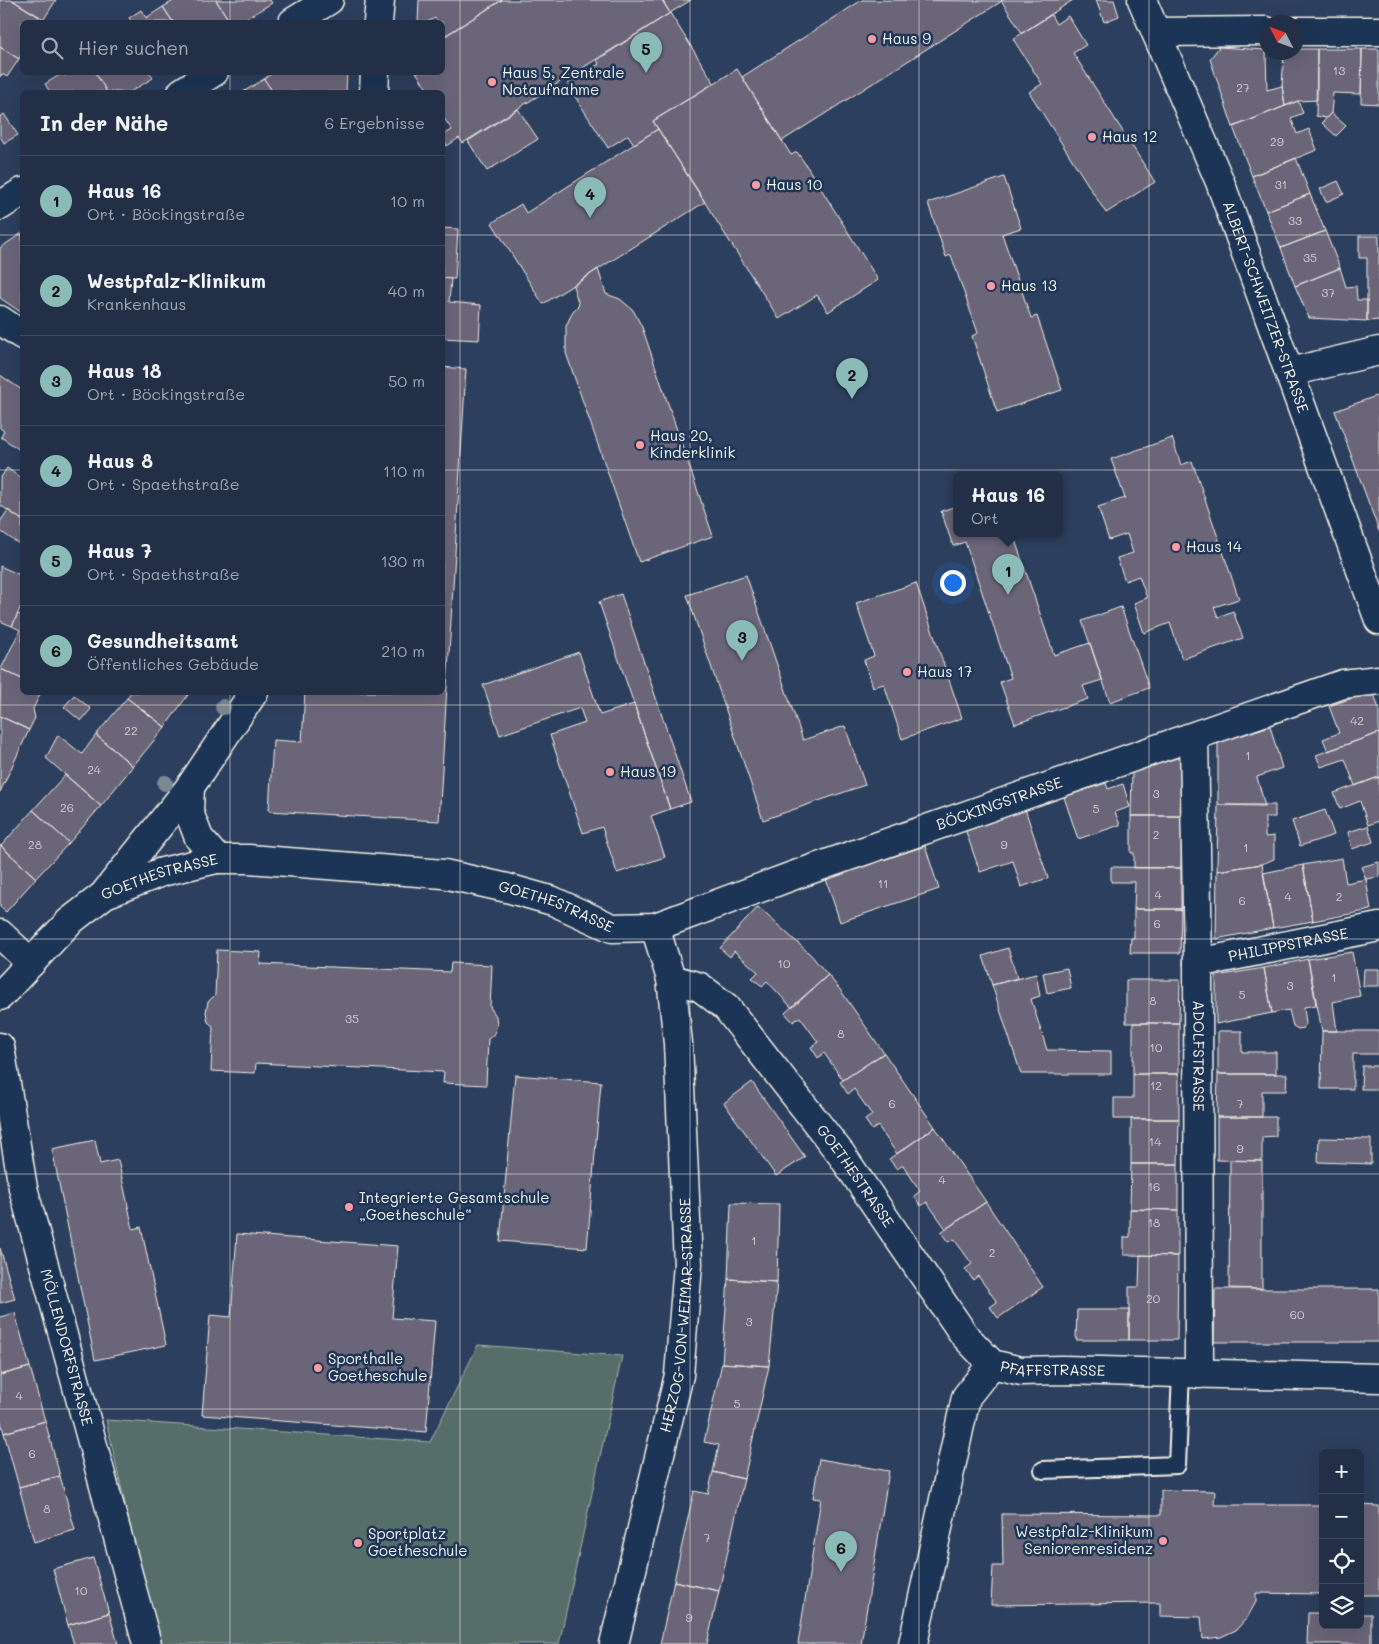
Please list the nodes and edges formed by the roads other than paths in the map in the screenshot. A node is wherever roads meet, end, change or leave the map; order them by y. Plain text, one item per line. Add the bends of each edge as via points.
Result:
1 (329, 0) edge
2 (380, 0) edge
3 (1142, 0) edge
4 (296, 20) edge
5 (378, 20) edge
6 (1259, 31) edge
7 (1304, 31) edge
8 (1379, 31) edge
9 (1156, 32) junction
10 (209, 75) edge
11 (375, 75) edge
12 (185, 90) edge
13 (374, 90) edge
14 (20, 193) edge
15 (0, 206) edge
16 (0, 320) edge
17 (20, 334) edge
18 (1379, 351) edge
19 (1290, 372) junction
20 (1379, 620) edge
21 (1379, 680) edge
22 (252, 695) edge
23 (1194, 737) junction
24 (190, 787) junction
25 (217, 859) junction
26 (105, 894) junction
27 (655, 927) junction
28 (1379, 927) edge
29 (0, 934) edge
30 (31, 963) junction
31 (1198, 963) junction
32 (671, 979) junction
33 (0, 996) edge
34 (0, 1047) edge
35 (992, 1364) junction
36 (1190, 1374) junction
37 (1379, 1378) edge
38 (1043, 1470) dead end
39 (147, 1644) edge
40 (614, 1644) edge
41 (913, 1644) edge

1 - 4 street
2 - 5 street
3 - 9 street, ALBERT-SCHWEITZER-STRASSE
6 - 9 street
7 - 8 street
9 - 19 street, ALBERT-SCHWEITZER-STRASSE via 1220,182
10 - 12 street
11 - 13 street
14 - 15 street
16 - 17 street
18 - 19 street
19 - 20 street, ALBERT-SCHWEITZER-STRASSE
21 - 23 street, BÖCKINGSTRASSE via 1343,684
22 - 24 street
23 - 27 street, BÖCKINGSTRASSE via 794,875
23 - 31 street, ADOLFSTRASSE
24 - 25 street via 190,812 199,838
24 - 26 street
25 - 26 street, GOETHESTRASSE via 162,872
25 - 27 street, GOETHESTRASSE via 444,874 553,901 612,928
26 - 30 street, GOETHESTRASSE via 69,922
27 - 32 street
28 - 31 street, PHILIPPSTRASSE
29 - 30 street
30 - 33 street, GOETHESTRASSE
31 - 36 street, ADOLFSTRASSE
32 - 35 street, GOETHESTRASSE via 700,987 726,1007 841,1154 965,1336
32 - 40 street, HERZOG-VON-WEIMAR-STRASSE via 678,1043 688,1273 679,1375
34 - 39 street, MÖLLENDORFSTRASSE via 23,1188
35 - 36 street, PFAFFSTRASSE via 1021,1371
35 - 41 street, PFAFFSTRASSE via 966,1397
36 - 37 street, PFAFFSTRASSE
36 - 38 lane via 1177,1465

